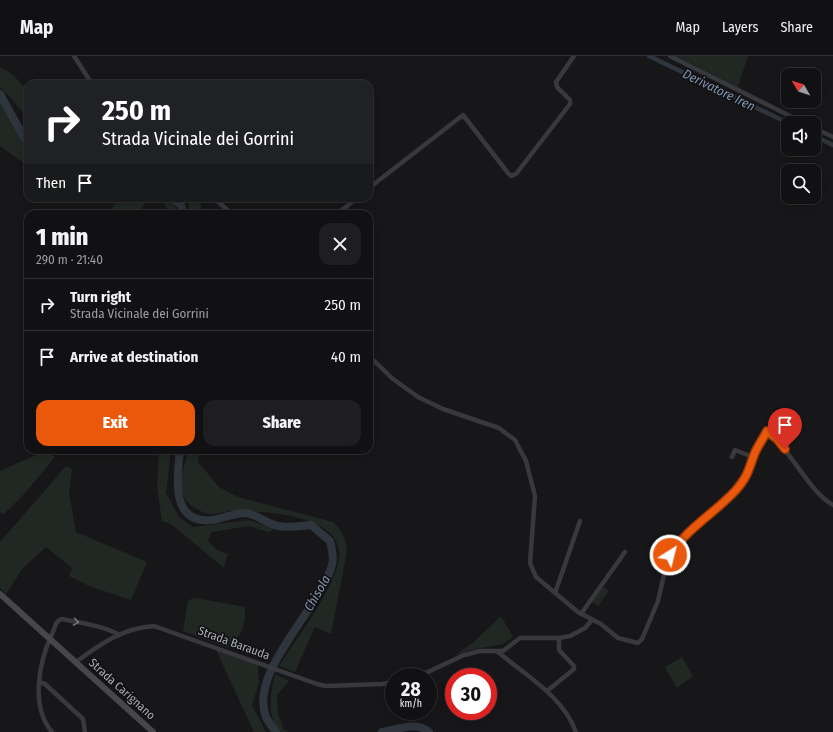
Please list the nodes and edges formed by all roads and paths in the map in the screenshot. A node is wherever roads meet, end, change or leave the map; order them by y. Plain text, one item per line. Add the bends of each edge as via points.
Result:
1 (74, 56) edge
2 (574, 56) edge
3 (670, 56) edge
4 (89, 80) edge
5 (790, 116) edge
6 (821, 131) edge
7 (833, 137) edge
8 (373, 185) edge
9 (218, 202) edge
10 (351, 202) edge
11 (228, 210) edge
12 (342, 210) edge
13 (373, 360) edge
14 (732, 457) dead end
15 (753, 457) junction
16 (833, 505) edge
17 (580, 521) dead end
18 (625, 552) dead end
19 (555, 593) junction
20 (0, 594) edge
21 (581, 614) junction
22 (592, 620) junction
23 (118, 634) junction
24 (560, 638) junction
25 (50, 639) junction
26 (498, 652) junction
27 (76, 662) junction
28 (437, 668) edge
29 (39, 682) junction
30 (385, 684) edge
31 (546, 692) junction
32 (52, 732) edge
33 (85, 732) edge
34 (154, 732) edge
35 (576, 732) edge

1 - 4 street
2 - 8 street via 556,82 557,87 570,100 570,104 516,174 511,176 508,173 463,115
3 - 5 street
6 - 7 street
9 - 11 street
10 - 12 street
13 - 19 street via 393,379 418,397 443,409 498,428 515,440 526,461 535,496 530,563 533,573
14 - 15 street via 735,450
15 - 16 street via 767,431 777,439 822,497
15 - 22 street via 751,469 739,486 682,538 670,555 654,615 638,643 618,638
17 - 19 street
18 - 21 street
19 - 21 street
20 - 25 main road
21 - 22 street
22 - 24 street via 581,631
25 -> 23 street via 56,624 62,620 108,629
23 - 27 street, Strada Barauda
23 - 30 street, Strada Barauda via 139,627 154,626 326,686
24 - 26 street via 526,637
24 - 31 street via 559,650 574,669
25 - 27 main road, Strada Carignano
25 - 29 street via 42,662
26 - 28 street via 480,651 464,655
26 - 31 street
27 - 34 main road, Strada Carignano
29 - 32 street via 40,706
29 - 33 street via 45,684 83,718
31 - 35 street via 569,717

